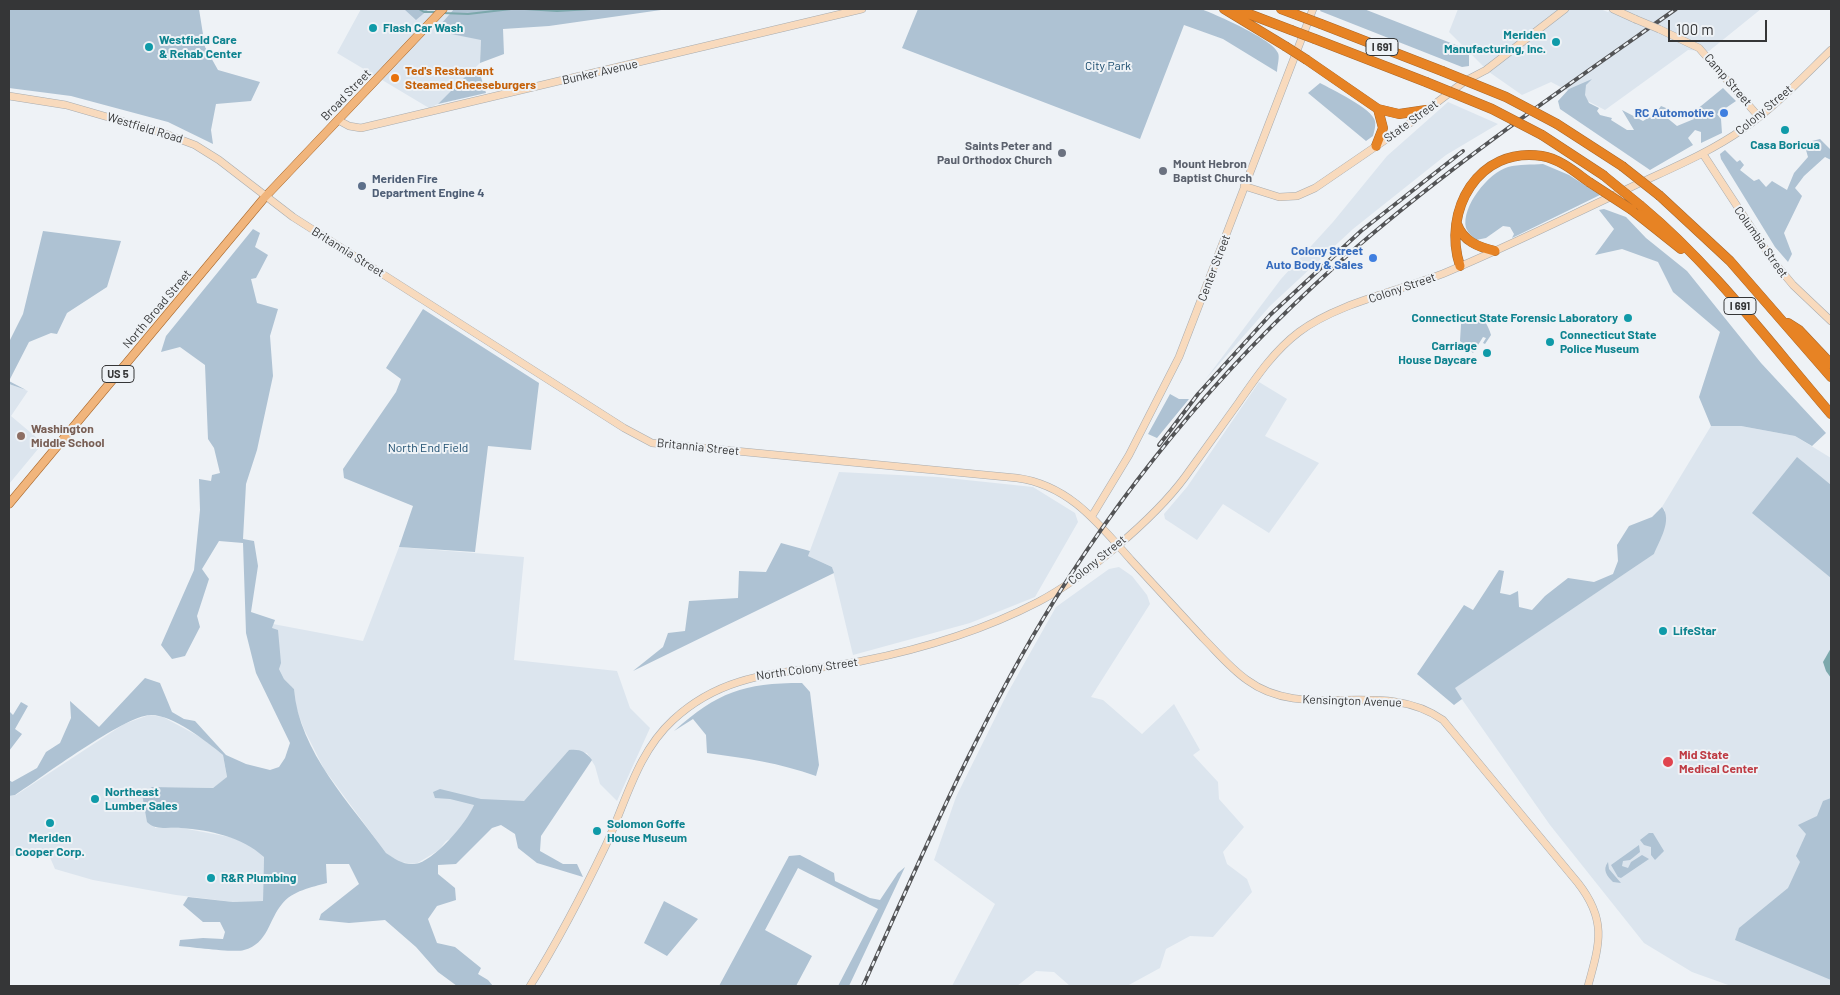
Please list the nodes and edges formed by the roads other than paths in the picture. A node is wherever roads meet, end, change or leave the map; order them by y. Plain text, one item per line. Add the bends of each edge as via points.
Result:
1 (442, 9) edge
2 (862, 9) edge
3 (1224, 9) edge
4 (1236, 9) edge
5 (1282, 9) edge
6 (1313, 9) edge
7 (1565, 9) edge
8 (1614, 9) edge
9 (1831, 50) edge
10 (9, 96) edge
11 (1378, 109) junction
12 (1426, 110) junction
13 (1759, 117) junction
14 (338, 120) junction
15 (1376, 146) junction
16 (1703, 154) junction
17 (1244, 186) junction
18 (265, 197) junction
19 (1457, 223) junction
20 (1495, 251) junction
21 (1694, 256) junction
22 (1460, 266) junction
23 (1831, 320) edge
24 (1783, 321) junction
25 (1831, 364) edge
26 (1831, 377) edge
27 (1831, 414) edge
28 (9, 504) edge
29 (1092, 516) junction
30 (1117, 545) junction
31 (1036, 603) joint
32 (530, 986) edge
33 (1588, 986) edge

1 - 14 main road, Broad Street / US 5
2 - 14 main road, Bunker Avenue via 361,128
3 - 11 highway, bridge via 1256,26
4 - 21 highway, I 691, bridge via 1492,109 1542,135 1603,175
5 - 24 highway, I 691, bridge via 1506,97 1557,124 1622,166 1660,196 1716,247
6 - 17 main road, Center Street
7 - 12 main road, State Street via 1486,70
8 - 13 main road, Camp Street, bridge via 1699,48
9 - 13 main road, Colony Street
10 - 18 main road, Westfield Road via 52,102 185,140 218,160
11 - 12 highway via 1399,114
11 - 15 highway via 1383,128
12 - 15 main road, State Street
13 - 16 main road, Colony Street
14 - 18 main road, Broad Street / US 5
15 - 17 main road, State Street via 1300,195 1273,196
16 - 20 main road, Colony Street
16 - 23 main road, Columbia Street via 1770,258 1793,286
17 - 29 main road, Center Street via 1175,365 1129,455
18 - 28 main road, North Broad Street / US 5
18 - 29 main road, Britannia Street via 586,404 652,442 1030,480 1054,489
19 - 20 highway via 1470,242
19 - 21 highway, bridge via 1461,203 1471,185 1488,168 1527,156 1549,158 1632,210
19 - 22 highway
20 - 22 main road, Colony Street
21 - 27 highway, I 691
22 - 30 main road, Colony Street via 1414,286 1335,312 1295,335 1266,364 1173,492
24 - 25 highway via 1799,330
24 - 26 highway, I 691
29 - 30 main road, Britannia Street
30 - 31 main road, Colony Street via 1078,577
30 - 33 main road, Kensington Avenue via 1227,663 1259,688 1294,698 1398,701 1422,707 1443,720 1593,904 1600,938
31 - 32 main road, North Colony Street via 990,624 888,655 740,680 712,692 688,708 665,727 641,763 591,876

